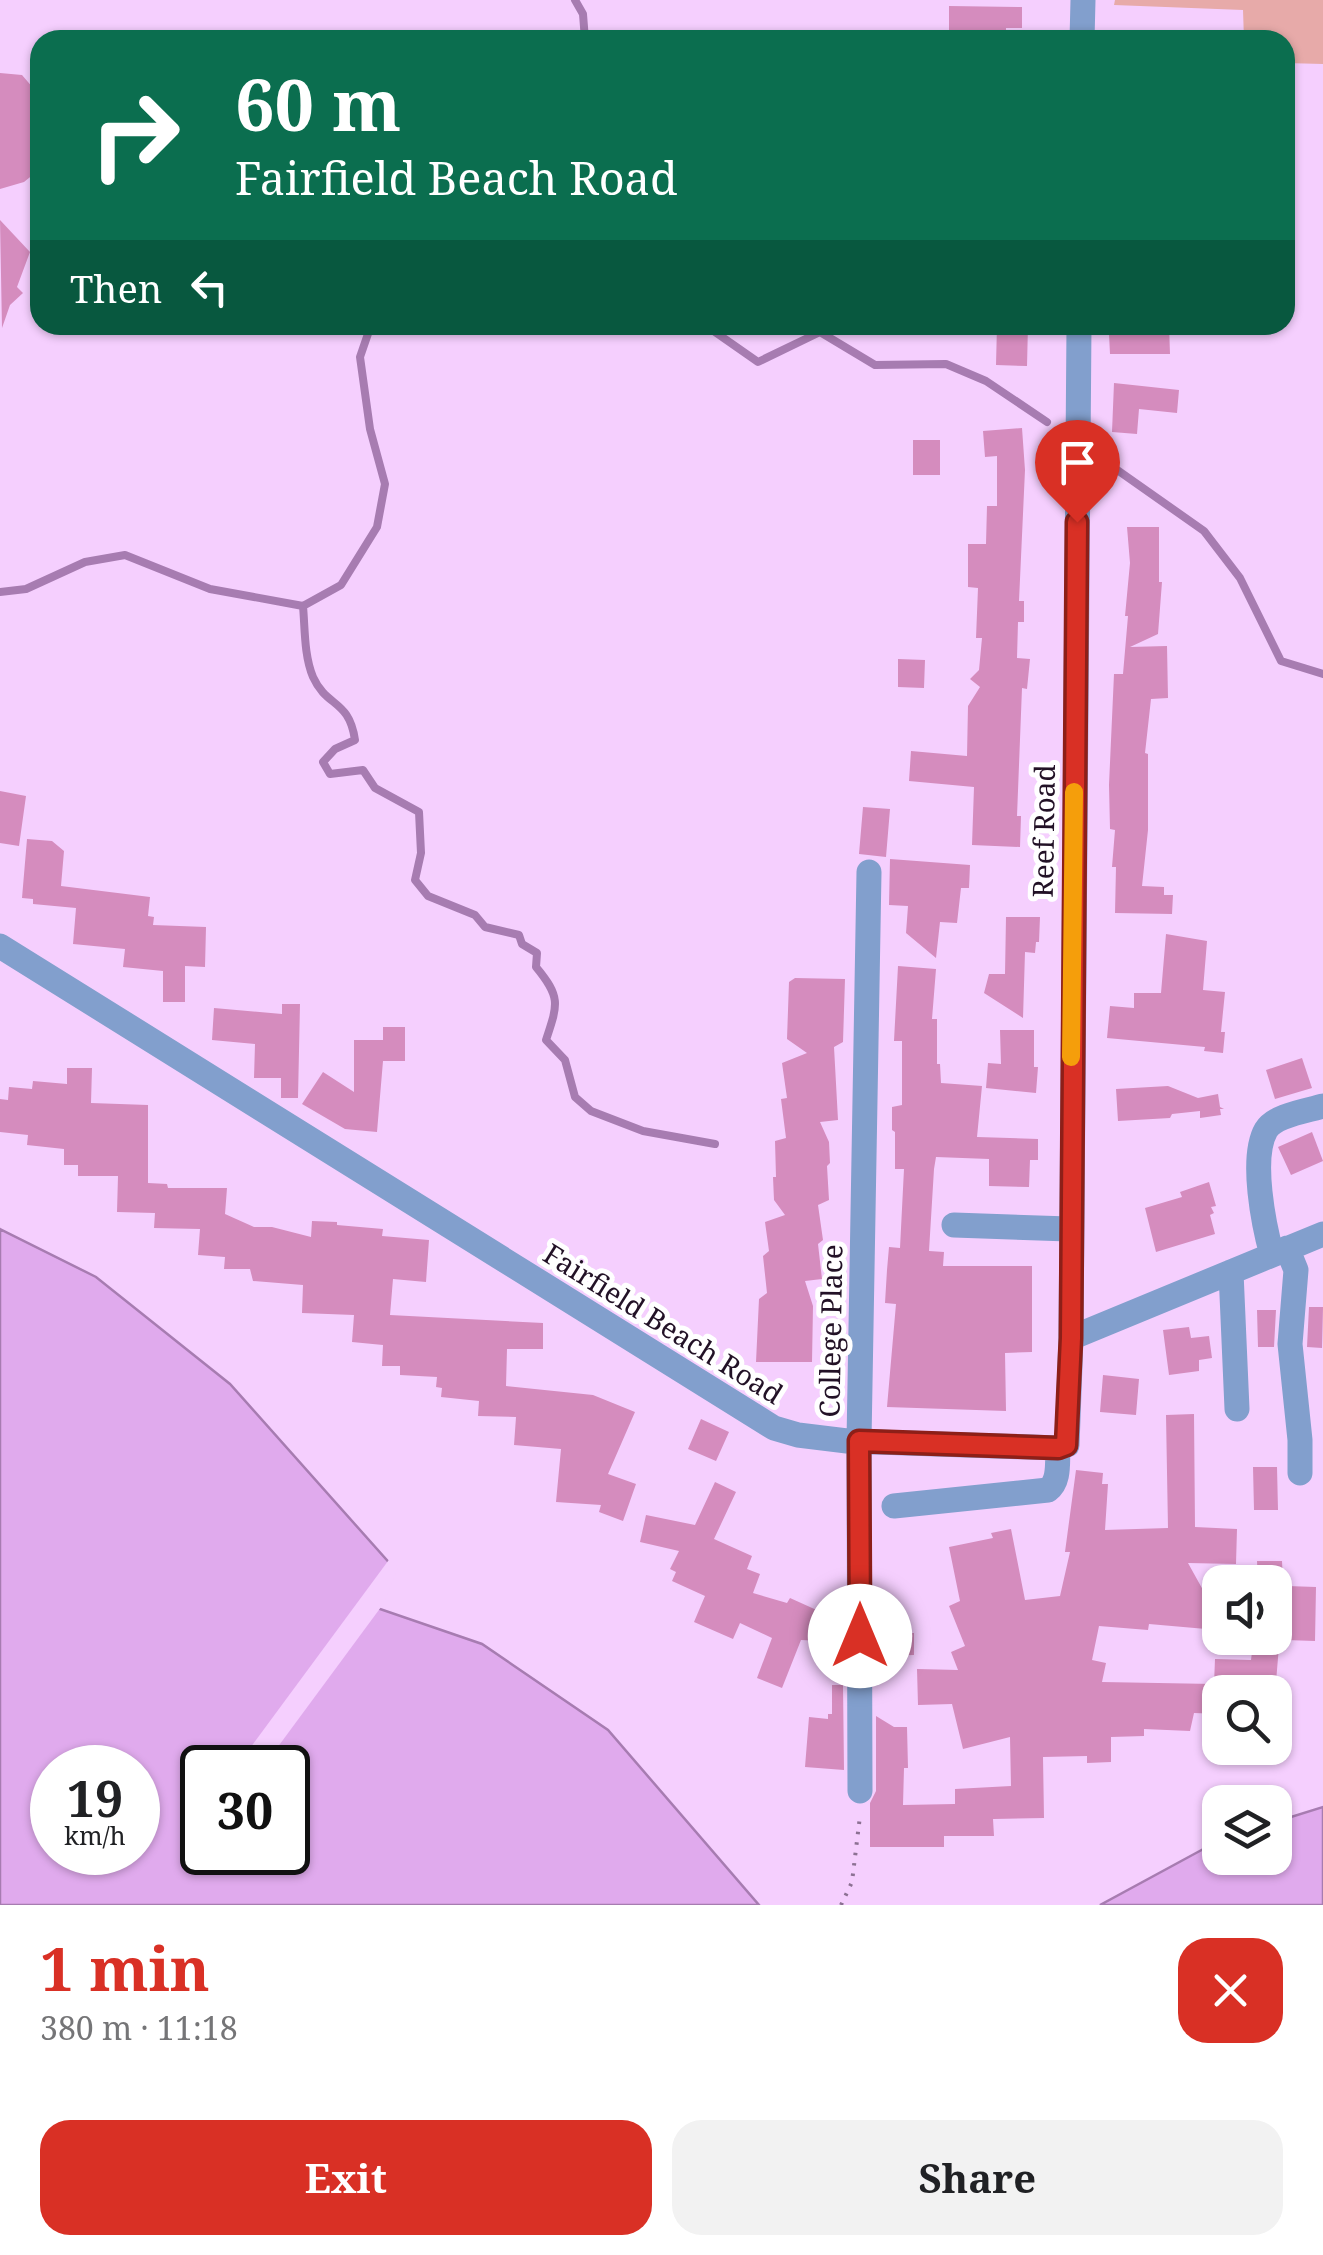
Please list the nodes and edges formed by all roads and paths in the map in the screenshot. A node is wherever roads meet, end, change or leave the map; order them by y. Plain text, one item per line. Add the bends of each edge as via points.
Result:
1 (1083, 0) edge
2 (1082, 30) edge
3 (1079, 335) edge
4 (869, 872) dead end
5 (0, 946) edge
6 (1323, 1106) edge
7 (954, 1226) dead end
8 (1069, 1229) junction
9 (1323, 1234) edge
10 (1280, 1252) junction
11 (1231, 1272) junction
12 (1071, 1338) junction
13 (1237, 1410) dead end
14 (859, 1441) junction
15 (1058, 1448) junction
16 (1300, 1474) dead end
17 (894, 1506) dead end
18 (860, 1791) joint
19 (841, 1905) edge

1 - 2 street
3 - 8 street, Reef Road
4 - 14 street, College Place
5 - 14 street, Fairfield Beach Road via 774,1428
6 - 10 street via 1266,1129 1262,1206
7 - 8 street
8 - 12 street, Reef Road
9 - 10 street
10 - 11 street
10 - 16 street via 1296,1270 1290,1344
11 - 12 street
11 - 13 street
12 - 15 street via 1066,1445
14 - 15 street, Fairfield Beach Road
14 - 18 street, College Place
15 - 17 street via 1048,1490
18 - 19 path via 860,1834

